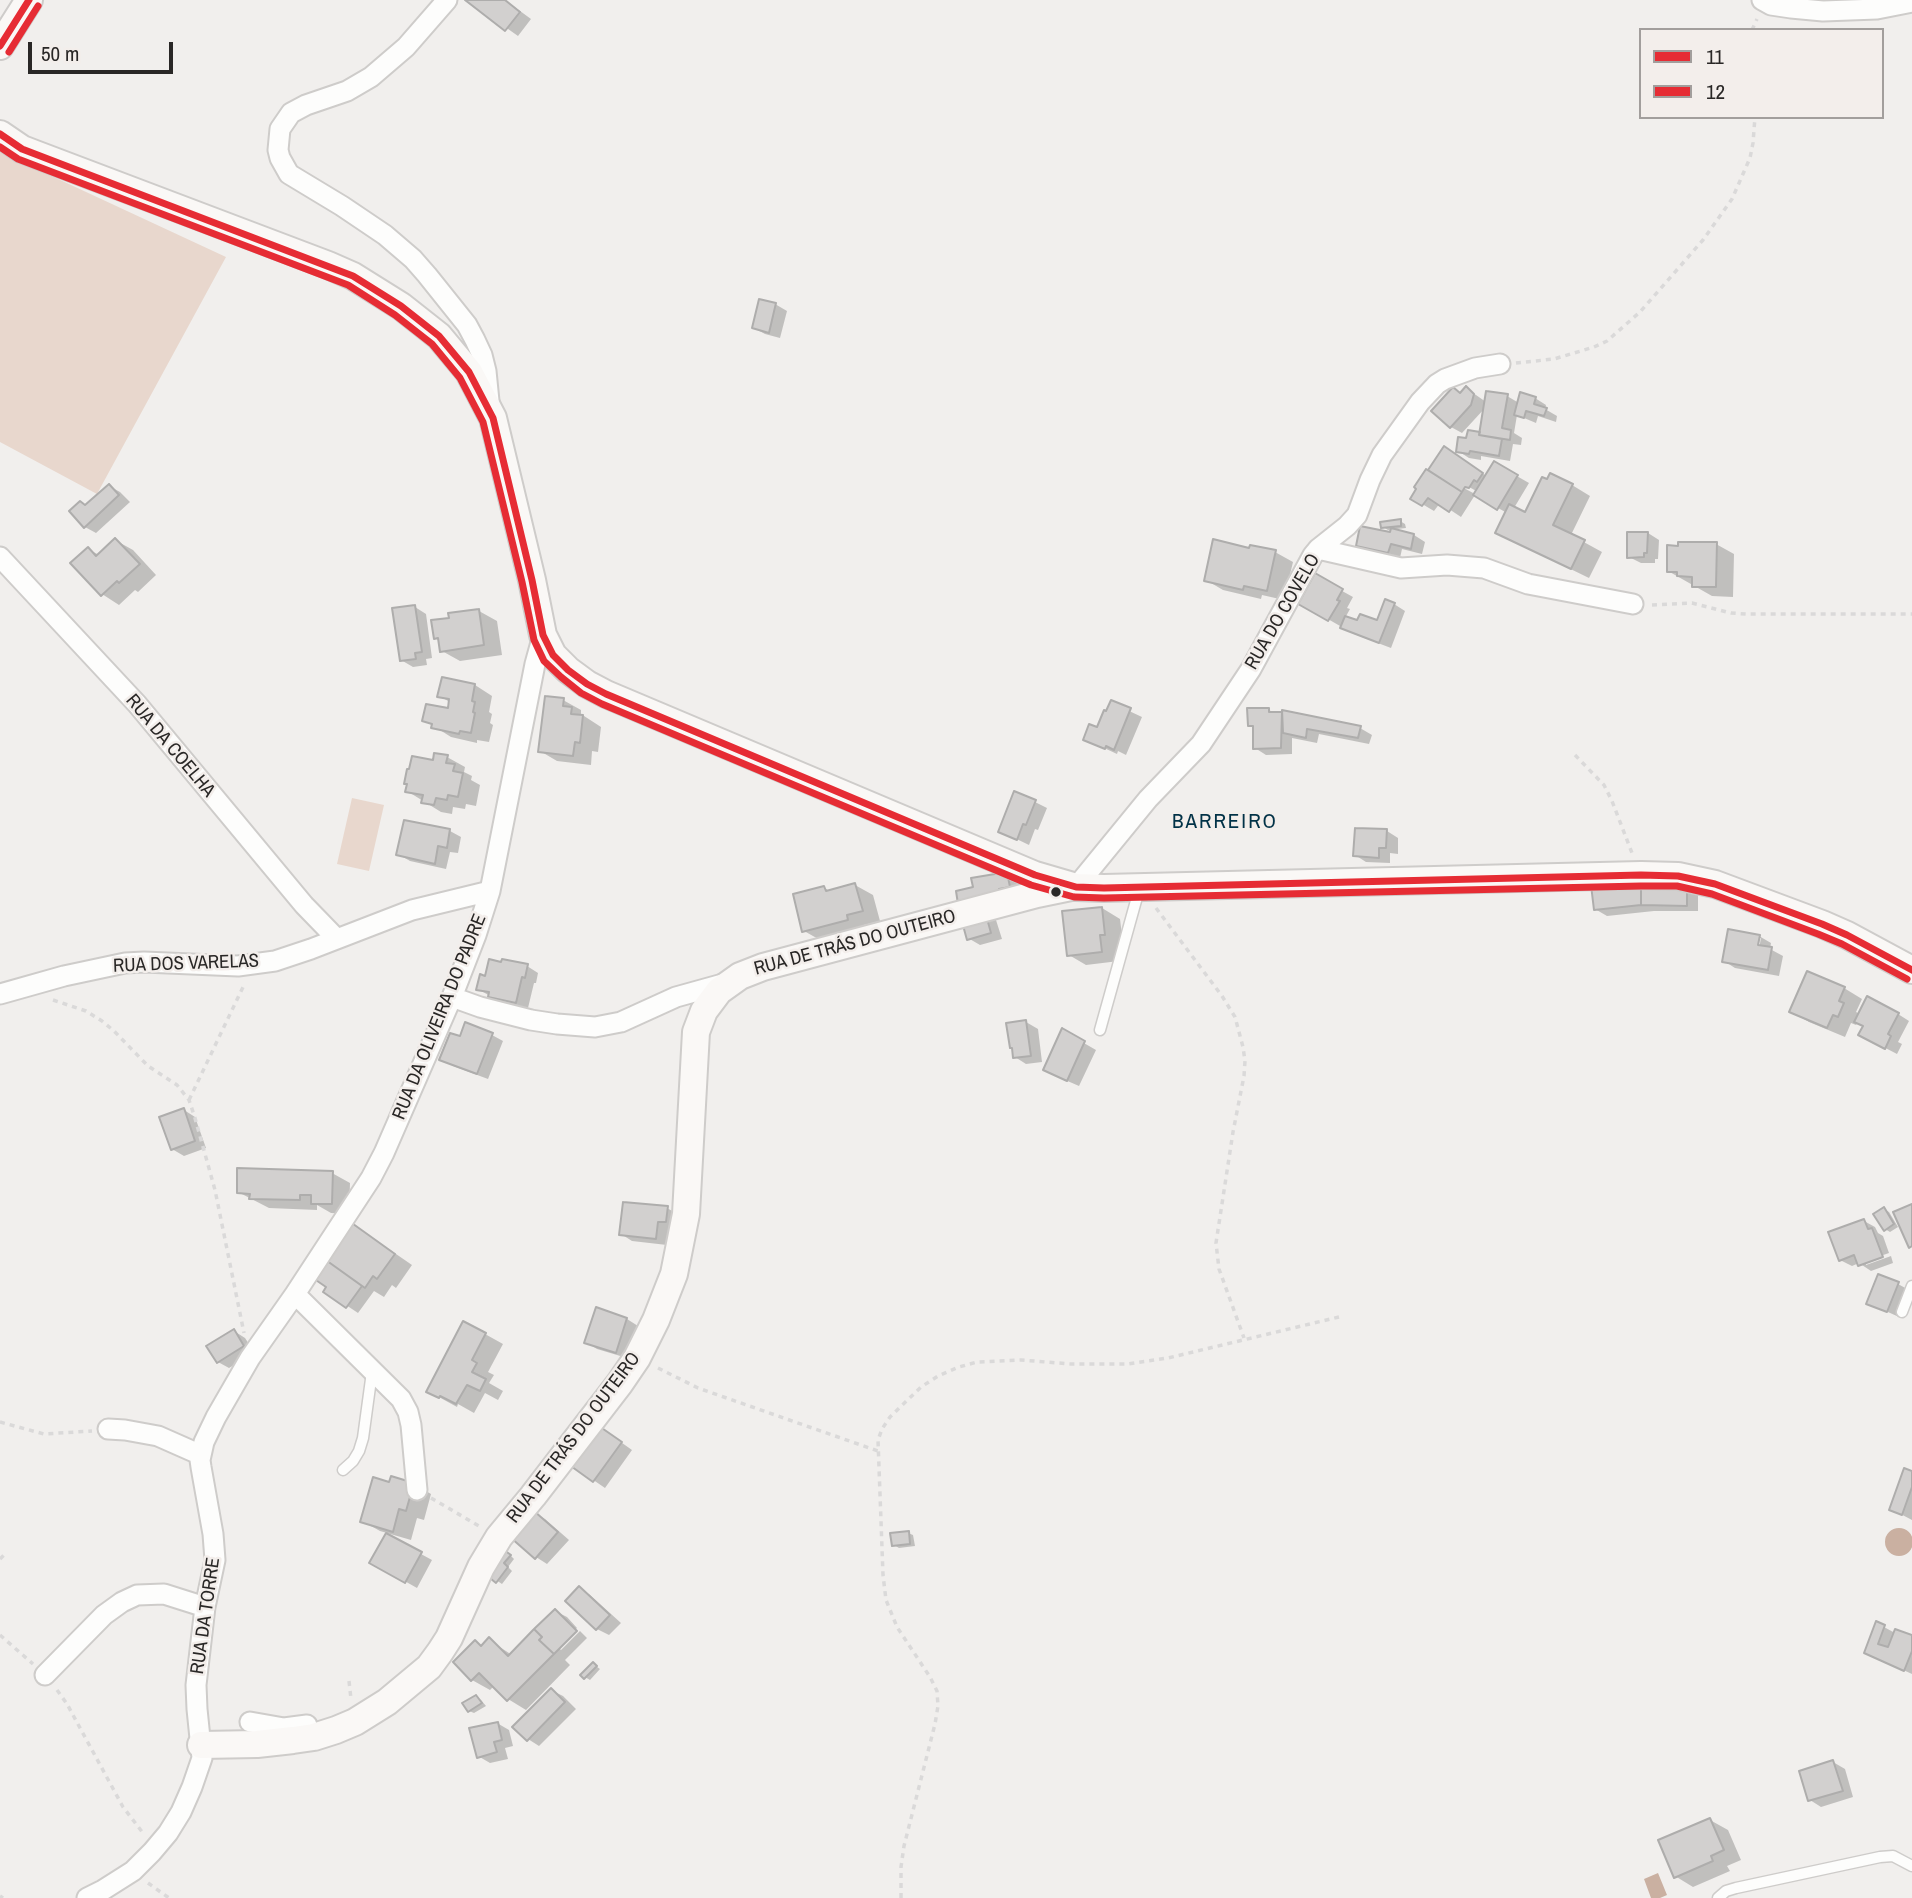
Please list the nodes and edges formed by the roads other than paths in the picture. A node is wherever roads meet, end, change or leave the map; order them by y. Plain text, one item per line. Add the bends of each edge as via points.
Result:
1 (29, 0) edge
2 (447, 0) edge
3 (1762, 0) edge
4 (1912, 2) edge
5 (0, 46) edge
6 (0, 134) edge
7 (1500, 364) road end
8 (489, 412) junction
9 (1318, 549) junction
10 (0, 556) edge
11 (1633, 604) road end
12 (543, 635) junction
13 (1140, 886) junction
14 (1076, 887) junction
15 (490, 891) junction
16 (336, 938) junction
17 (1912, 970) edge
18 (731, 982) junction
19 (0, 994) edge
20 (452, 997) junction
21 (1100, 1030) dead end
22 (1912, 1286) edge
23 (295, 1294) junction
24 (1902, 1312) dead end
25 (372, 1371) junction
26 (108, 1429) road end
27 (201, 1455) junction
28 (344, 1470) dead end
29 (417, 1490) road end
30 (205, 1607) junction
31 (44, 1675) road end
32 (396, 1694) junction
33 (250, 1722) dead end
34 (201, 1745) junction
35 (1912, 1867) edge
36 (87, 1898) edge
37 (1718, 1898) edge

1 - 5 street
2 - 8 street via 406,47 371,77 291,113 280,130 278,150 289,174 342,206 413,260 467,324 482,355
3 - 4 street via 1770,5 1823,11
6 - 8 street via 22,149 328,265 377,289 439,336 468,372
7 - 9 street, RUA DO COVELO via 1464,371 1428,393 1382,455 1357,515
8 - 12 street
9 - 11 street via 1401,568 1484,568 1528,584
9 - 14 street, RUA DO COVELO via 1251,669 1201,744 1148,799
10 - 16 street, RUA DA COELHA via 136,704
12 - 14 street via 568,670 606,694 1035,874
12 - 15 street, RUA DA OLIVEIRA DO PADRE
13 - 14 street
13 - 17 street via 1678,876 1715,884 1847,935
13 - 21 lane
14 - 18 street, RUA DE TRÁS DO OUTEIRO via 774,964
15 - 16 street, RUA DOS VARELAS via 412,910
15 - 20 street, RUA DA OLIVEIRA DO PADRE
16 - 19 street, RUA DOS VARELAS via 254,965 125,963
18 - 20 street via 669,999 621,1022 594,1027 531,1020
18 - 32 street, RUA DE TRÁS DO OUTEIRO via 710,1000 696,1032 684,1234 656,1320 612,1394 499,1537 449,1638 429,1667
20 - 23 street, RUA DA OLIVEIRA DO PADRE via 377,1166
22 - 24 lane
23 - 25 street
23 - 27 street, RUA DA OLIVEIRA DO PADRE via 250,1358 211,1426
25 - 28 lane via 363,1438
25 - 29 street via 408,1412
26 - 27 street via 158,1436
27 - 30 street, RUA DA TORRE via 215,1549
30 - 31 street via 164,1594 137,1594 104,1615
30 - 34 street, RUA DA TORRE via 196,1685
32 - 33 street via 371,1709 301,1727
32 - 34 street, RUA DE TRÁS DO OUTEIRO via 355,1722 314,1737
34 - 36 street, RUA DA TORRE via 202,1758 192,1787 168,1833 133,1871
35 - 37 lane via 1894,1856 1880,1857 1736,1888

